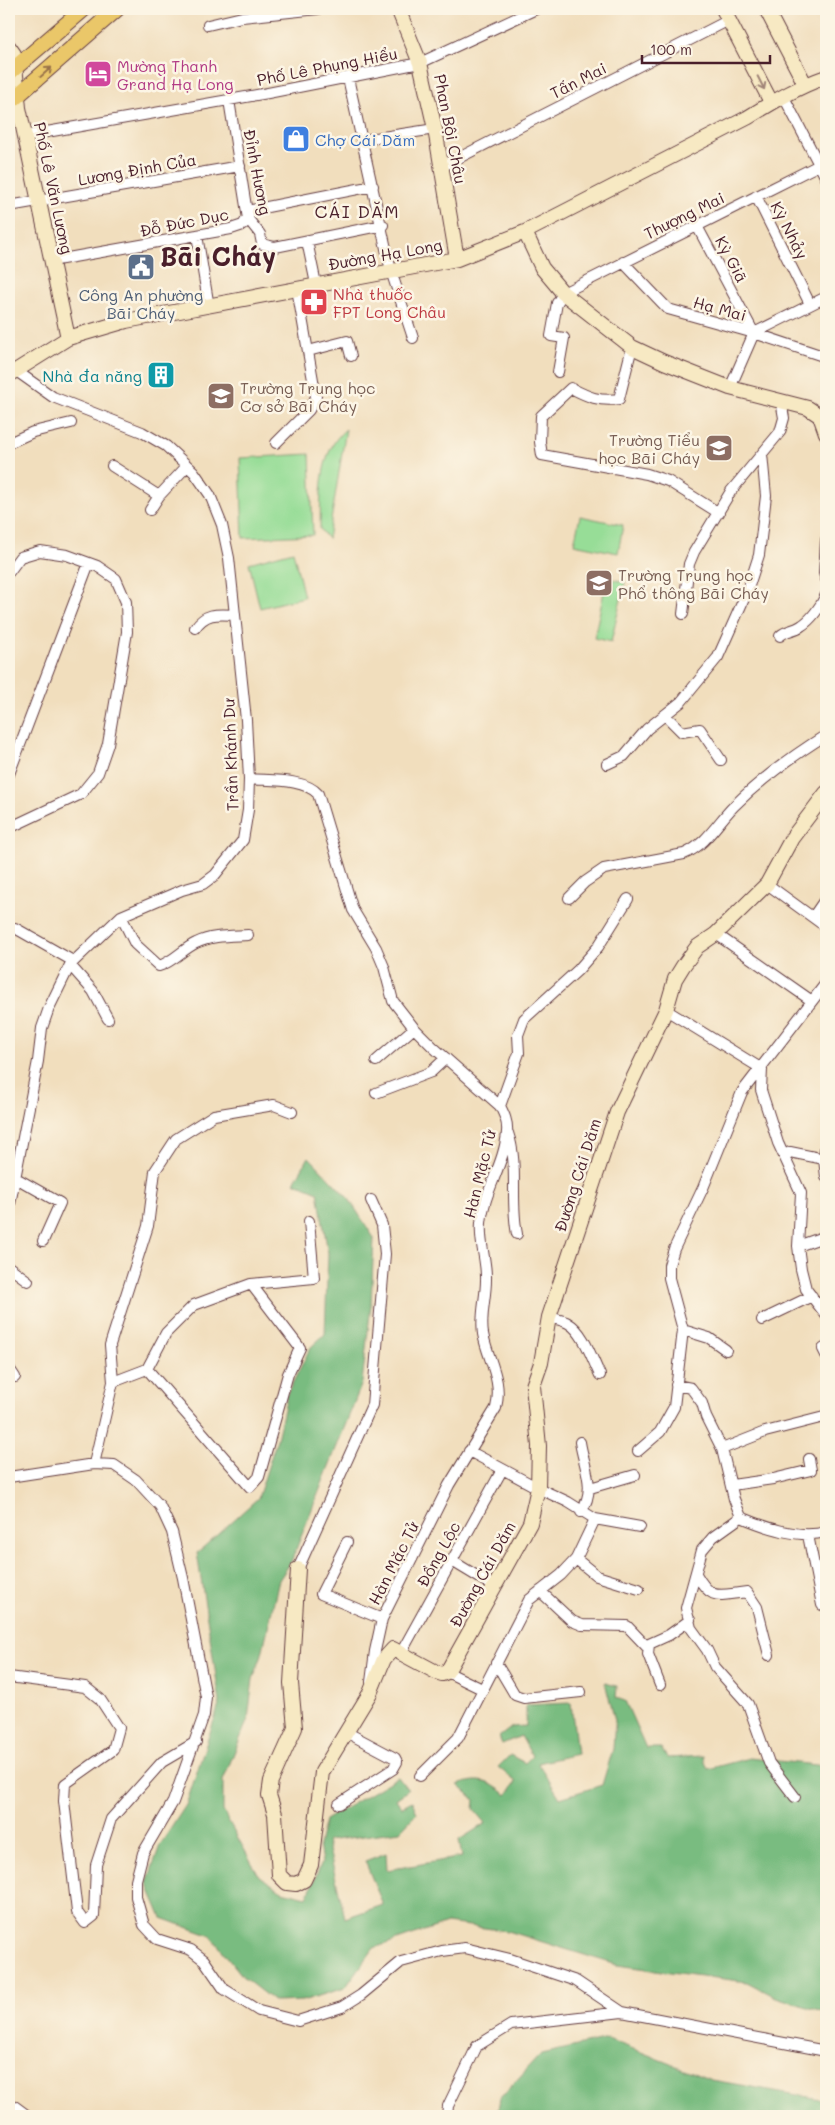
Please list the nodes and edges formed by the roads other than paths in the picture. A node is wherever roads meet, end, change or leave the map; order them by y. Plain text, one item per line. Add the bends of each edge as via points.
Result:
1 (84, 9) edge
2 (117, 9) edge
3 (318, 9) edge
4 (398, 9) edge
5 (536, 9) edge
6 (766, 9) edge
7 (726, 14) edge
8 (208, 25) dead end
9 (9, 47) edge
10 (420, 63) junction
11 (12, 71) edge
12 (826, 77) edge
13 (348, 78) junction
14 (805, 84) junction
15 (13, 100) edge
16 (229, 100) junction
17 (786, 101) junction
18 (771, 102) junction
19 (751, 116) junction
20 (434, 129) junction
21 (24, 136) junction
22 (362, 140) junction
23 (819, 165) junction
24 (240, 166) junction
25 (441, 168) junction
26 (826, 178) edge
27 (373, 186) junction
28 (756, 196) junction
29 (40, 201) junction
30 (9, 206) edge
31 (248, 220) junction
32 (383, 225) junction
33 (697, 226) junction
34 (525, 232) junction
35 (197, 235) junction
36 (307, 241) junction
37 (457, 259) junction
38 (51, 261) junction
39 (623, 262) junction
40 (391, 271) junction
41 (316, 284) junction
42 (297, 289) junction
43 (563, 293) junction
44 (826, 297) edge
45 (810, 304) junction
46 (209, 307) junction
47 (754, 333) junction
48 (68, 338) junction
49 (413, 338) dead end
50 (632, 347) junction
51 (308, 351) junction
52 (351, 356) dead end
53 (826, 357) edge
54 (12, 372) edge
55 (558, 372) dead end
56 (730, 388) junction
57 (781, 401) junction
58 (823, 415) edge
59 (71, 423) dead end
60 (826, 433) edge
61 (9, 443) edge
62 (276, 444) dead end
63 (762, 454) junction
64 (112, 466) dead end
65 (187, 466) junction
66 (159, 496) junction
67 (150, 510) dead end
68 (719, 513) junction
69 (826, 540) edge
70 (89, 564) junction
71 (9, 572) edge
72 (826, 579) edge
73 (826, 595) edge
74 (683, 614) dead end
75 (235, 615) junction
76 (195, 628) dead end
77 (780, 636) dead end
78 (666, 716) junction
79 (826, 735) edge
80 (721, 760) dead end
81 (607, 764) dead end
82 (9, 774) edge
83 (249, 780) junction
84 (826, 793) edge
85 (9, 828) edge
86 (767, 884) junction
87 (569, 898) dead end
88 (826, 898) edge
89 (628, 899) dead end
90 (121, 916) junction
91 (813, 917) junction
92 (826, 927) edge
93 (15, 928) dead end
94 (716, 934) junction
95 (248, 935) dead end
96 (71, 963) junction
97 (826, 983) edge
98 (812, 1001) junction
99 (666, 1010) junction
100 (108, 1019) dead end
101 (414, 1028) junction
102 (446, 1058) junction
103 (376, 1061) dead end
104 (762, 1069) junction
105 (376, 1093) dead end
106 (500, 1106) junction
107 (292, 1112) dead end
108 (507, 1132) junction
109 (826, 1138) edge
110 (784, 1156) junction
111 (824, 1159) junction
112 (826, 1177) edge
113 (16, 1178) junction
114 (371, 1200) dead end
115 (9, 1209) edge
116 (309, 1221) dead end
117 (517, 1234) dead end
118 (826, 1236) edge
119 (43, 1241) dead end
120 (798, 1246) junction
121 (9, 1267) edge
122 (28, 1281) dead end
123 (251, 1284) junction
124 (812, 1296) junction
125 (826, 1315) edge
126 (549, 1318) junction
127 (762, 1320) dead end
128 (684, 1330) junction
129 (826, 1347) edge
130 (726, 1350) dead end
131 (826, 1355) edge
132 (147, 1370) junction
133 (600, 1375) dead end
134 (113, 1382) junction
135 (676, 1385) junction
136 (824, 1417) dead end
137 (580, 1442) dead end
138 (722, 1449) junction
139 (469, 1451) junction
140 (638, 1451) dead end
141 (809, 1459) dead end
142 (94, 1464) junction
143 (502, 1470) junction
144 (635, 1474) dead end
145 (9, 1478) edge
146 (732, 1486) junction
147 (538, 1488) junction
148 (590, 1488) junction
149 (581, 1512) junction
150 (741, 1517) junction
151 (595, 1519) junction
152 (640, 1527) dead end
153 (826, 1532) edge
154 (808, 1535) junction
155 (347, 1542) dead end
156 (576, 1559) junction
157 (452, 1561) junction
158 (298, 1569) joint
159 (696, 1574) junction
160 (495, 1587) junction
161 (639, 1589) dead end
162 (540, 1592) junction
163 (822, 1605) dead end
164 (382, 1618) junction
165 (690, 1620) junction
166 (648, 1648) junction
167 (401, 1653) junction
168 (769, 1655) dead end
169 (496, 1663) junction
170 (447, 1672) junction
171 (9, 1677) edge
172 (660, 1685) dead end
173 (482, 1689) junction
174 (370, 1692) junction
175 (581, 1692) dead end
176 (346, 1732) junction
177 (196, 1742) junction
178 (420, 1776) dead end
179 (795, 1797) dead end
180 (339, 1804) dead end
181 (622, 2012) junction
182 (826, 2051) edge
183 (9, 2102) edge
184 (28, 2116) edge
185 (447, 2116) edge

1 - 11 main road
15 -> 2 main road
3 - 8 street via 242,17
4 - 10 street, Phan Bội Châu
5 - 10 street, Phố Lê Phụng Hiểu
6 - 14 street
7 -> 18 street
7 - 25 street, Tấn Mai
9 - 11 street, Phố Lê Văn Lương via 14,54
10 - 13 street, Phố Lê Phụng Hiểu
10 - 20 street, Phan Bội Châu
11 - 15 street, Phố Lê Văn Lương
12 - 14 street, Đường Hạ Long
12 - 17 street, Đường Hạ Long
13 - 16 street, Phố Lê Phụng Hiểu
13 - 22 street
14 - 18 street, Đường Hạ Long
15 - 21 street, Phố Lê Văn Lương
16 - 21 street, Phố Lê Phụng Hiểu
16 - 24 street, Đỉnh Hương
17 - 19 street, Đường Hạ Long
17 - 23 street
18 - 19 street, Đường Hạ Long
19 - 34 street, Đường Hạ Long
20 - 22 street
20 - 25 street, Phan Bội Châu
21 - 29 street, Phố Lê Văn Lương
22 - 27 street
23 - 26 street
23 - 28 street, Thượng Mai
24 - 29 street, Lương Định Của
24 - 31 street, Đỉnh Hương
25 - 37 street, Phan Bội Châu
27 - 31 street, Đỗ Đức Dục via 252,210
27 - 32 street
28 - 33 street, Thượng Mai
28 - 45 street, Kỳ Nhảy
29 - 30 street, Lương Định Của
29 - 38 street, Phố Lê Văn Lương
31 - 35 street, Đỗ Đức Dục via 231,229
31 - 36 street, Đỉnh Hương via 265,246
32 - 36 street, Đỉnh Hương
32 - 40 street
33 - 39 street, Thượng Mai
33 - 47 street, Kỳ Giã
34 - 37 street, Đường Hạ Long
34 - 43 street via 542,268
35 - 38 street, Đỗ Đức Dục
35 - 46 street
36 - 41 street
37 - 40 street, Đường Hạ Long
38 - 48 street, Phố Lê Văn Lương
39 - 43 street, Thượng Mai
39 - 47 street, Hạ Mai via 668,310
40 - 41 street, Đường Hạ Long
40 - 49 street
41 - 42 street, Đường Hạ Long
42 - 46 street, Đường Hạ Long
42 - 51 street
43 - 50 street
43 - 55 street via 557,303 551,336 564,338
44 - 45 street
45 - 47 street
46 - 48 street, Đường Hạ Long via 126,322
47 - 53 street, Hạ Mai
47 - 56 street
48 - 54 street, Đường Hạ Long
50 - 56 street
50 - 68 street via 619,399 604,402 572,388 541,416 542,455 647,474 668,481
51 - 52 street via 347,341
51 - 62 street via 316,397 309,410
54 - 65 street, Trần Khánh Dư via 53,397 142,432 166,446
56 - 57 street
57 - 58 street
57 - 63 street via 784,418 780,432
58 - 60 street
59 - 61 street via 33,432
63 - 68 street via 731,491
63 - 78 street via 766,496 764,525 760,555 747,592 718,657
64 - 66 street
65 - 66 street
65 - 75 street, Trần Khánh Dư via 210,494 222,525
66 - 67 street
68 - 74 street via 689,564
69 - 72 street
70 - 71 street via 67,555 40,551 20,557
70 - 82 street
70 - 85 street via 116,578 126,602 127,632 108,744 98,773 81,794
73 - 77 street via 800,627
75 - 76 street via 209,614
75 - 83 street, Trần Khánh Dư
78 - 80 street via 682,732 700,729
78 - 81 street via 647,729 624,756
79 - 87 street via 733,806 694,849 679,855 604,869
83 - 90 street, Trần Khánh Dư via 243,840 215,875 203,884
83 - 101 street via 295,783 313,788 318,794 353,910 376,948 393,1001
84 - 86 street, Đường Cái Dăm via 792,838
86 - 91 street
86 - 94 street, Đường Cái Dăm
88 - 91 street
89 - 106 street via 598,947 578,970 524,1019 518,1035 519,1053
90 - 95 street via 135,944 159,966 209,938
90 - 96 street, Trần Khánh Dư
91 - 92 street
93 - 96 street
94 - 98 street
94 - 99 street, Đường Cái Dăm via 697,947 683,966
96 - 100 street via 93,991
96 - 113 street, Trần Khánh Dư via 42,1028
97 - 98 street
98 - 104 street
99 - 104 street
99 - 126 street, Đường Cái Dăm via 607,1134
101 - 102 street
101 - 103 street
102 - 105 street via 431,1072
102 - 106 street
104 - 110 street via 761,1090
104 - 128 street via 742,1092 734,1108 669,1265 671,1290
106 - 108 street, Hàn Mặc Tử
107 - 134 street via 274,1105 214,1116 176,1139 155,1171 148,1226 110,1345
108 - 117 street via 514,1160
108 - 139 street, Hàn Mặc Tử via 481,1222 486,1280 482,1317 499,1397 496,1408
109 - 111 street
110 - 111 street via 790,1152
110 - 120 street via 801,1194
111 - 112 street
113 - 115 street, Trần Khánh Dư
113 - 119 street via 60,1203
114 - 158 street via 382,1225 386,1254 372,1405
116 - 123 street via 314,1278
118 - 120 street
120 - 124 street via 806,1288
121 - 122 street
123 - 132 street via 194,1305 166,1333
123 - 132 street via 300,1348 288,1374 258,1476 250,1487
124 - 125 street
124 - 127 street
126 - 133 street via 573,1327
126 - 147 street, Đường Cái Dăm via 541,1363 533,1386 539,1446
128 - 130 street via 708,1338
128 - 135 street
129 - 131 street via 823,1349
132 - 134 street
134 - 142 street
135 - 138 street via 691,1388 702,1403
135 - 140 street via 674,1407 668,1419 660,1432
136 - 138 street via 759,1434
137 - 148 street
138 - 146 street
139 - 143 street
139 - 164 street, Hàn Mặc Tử
141 - 146 street via 812,1470
142 - 145 street
142 - 177 street via 114,1465 136,1480 160,1506 172,1532 206,1697
143 - 147 street
143 - 157 street, Đồng Lộc
144 - 148 street
146 - 150 street
147 - 149 street
147 - 160 street, Đường Cái Dăm via 530,1523
148 - 149 street
149 - 151 street
150 - 154 street
150 - 159 street via 713,1537 702,1550
151 - 152 street
151 - 156 street
153 - 154 street
154 - 163 street
155 - 164 street via 321,1594
156 - 161 street via 597,1576
156 - 162 street
157 - 160 street
157 - 167 street, Đồng Lộc
158 - 176 street via 291,1683 295,1728 270,1782 269,1795 275,1814 279,1875 287,1883 296,1884 304,1880 311,1865 322,1772
159 - 165 street via 686,1608
159 - 168 street via 706,1591 716,1596 747,1592 757,1607
160 - 170 street, Đường Cái Dăm
162 - 166 street via 572,1621 582,1625 627,1626
162 - 169 street via 529,1600
164 - 174 street, Hàn Mặc Tử via 374,1651
165 - 166 street via 669,1636 649,1644
165 - 179 street via 691,1628 715,1667 748,1704 769,1763
166 - 172 street
167 - 170 street via 436,1672
167 - 174 street via 393,1649 389,1652
169 - 173 street
169 - 175 street via 515,1695 524,1698
170 - 173 street
171 - 177 street via 85,1687 100,1699 119,1728 113,1750 65,1784 64,1801 77,1912 85,1923 94,1916 96,1866 111,1819 162,1762
173 - 178 street via 458,1738
174 - 176 street
176 - 180 street via 397,1762 393,1769
177 - 181 street via 173,1802 143,1853 136,1880 136,1897 144,1925 157,1939 190,1950 204,1960 224,1989 260,2011 298,2021 342,2007 402,1962 465,1948 510,1959 576,1982
181 - 182 street
181 - 185 street via 511,2025 476,2046 448,2106
183 - 184 street

